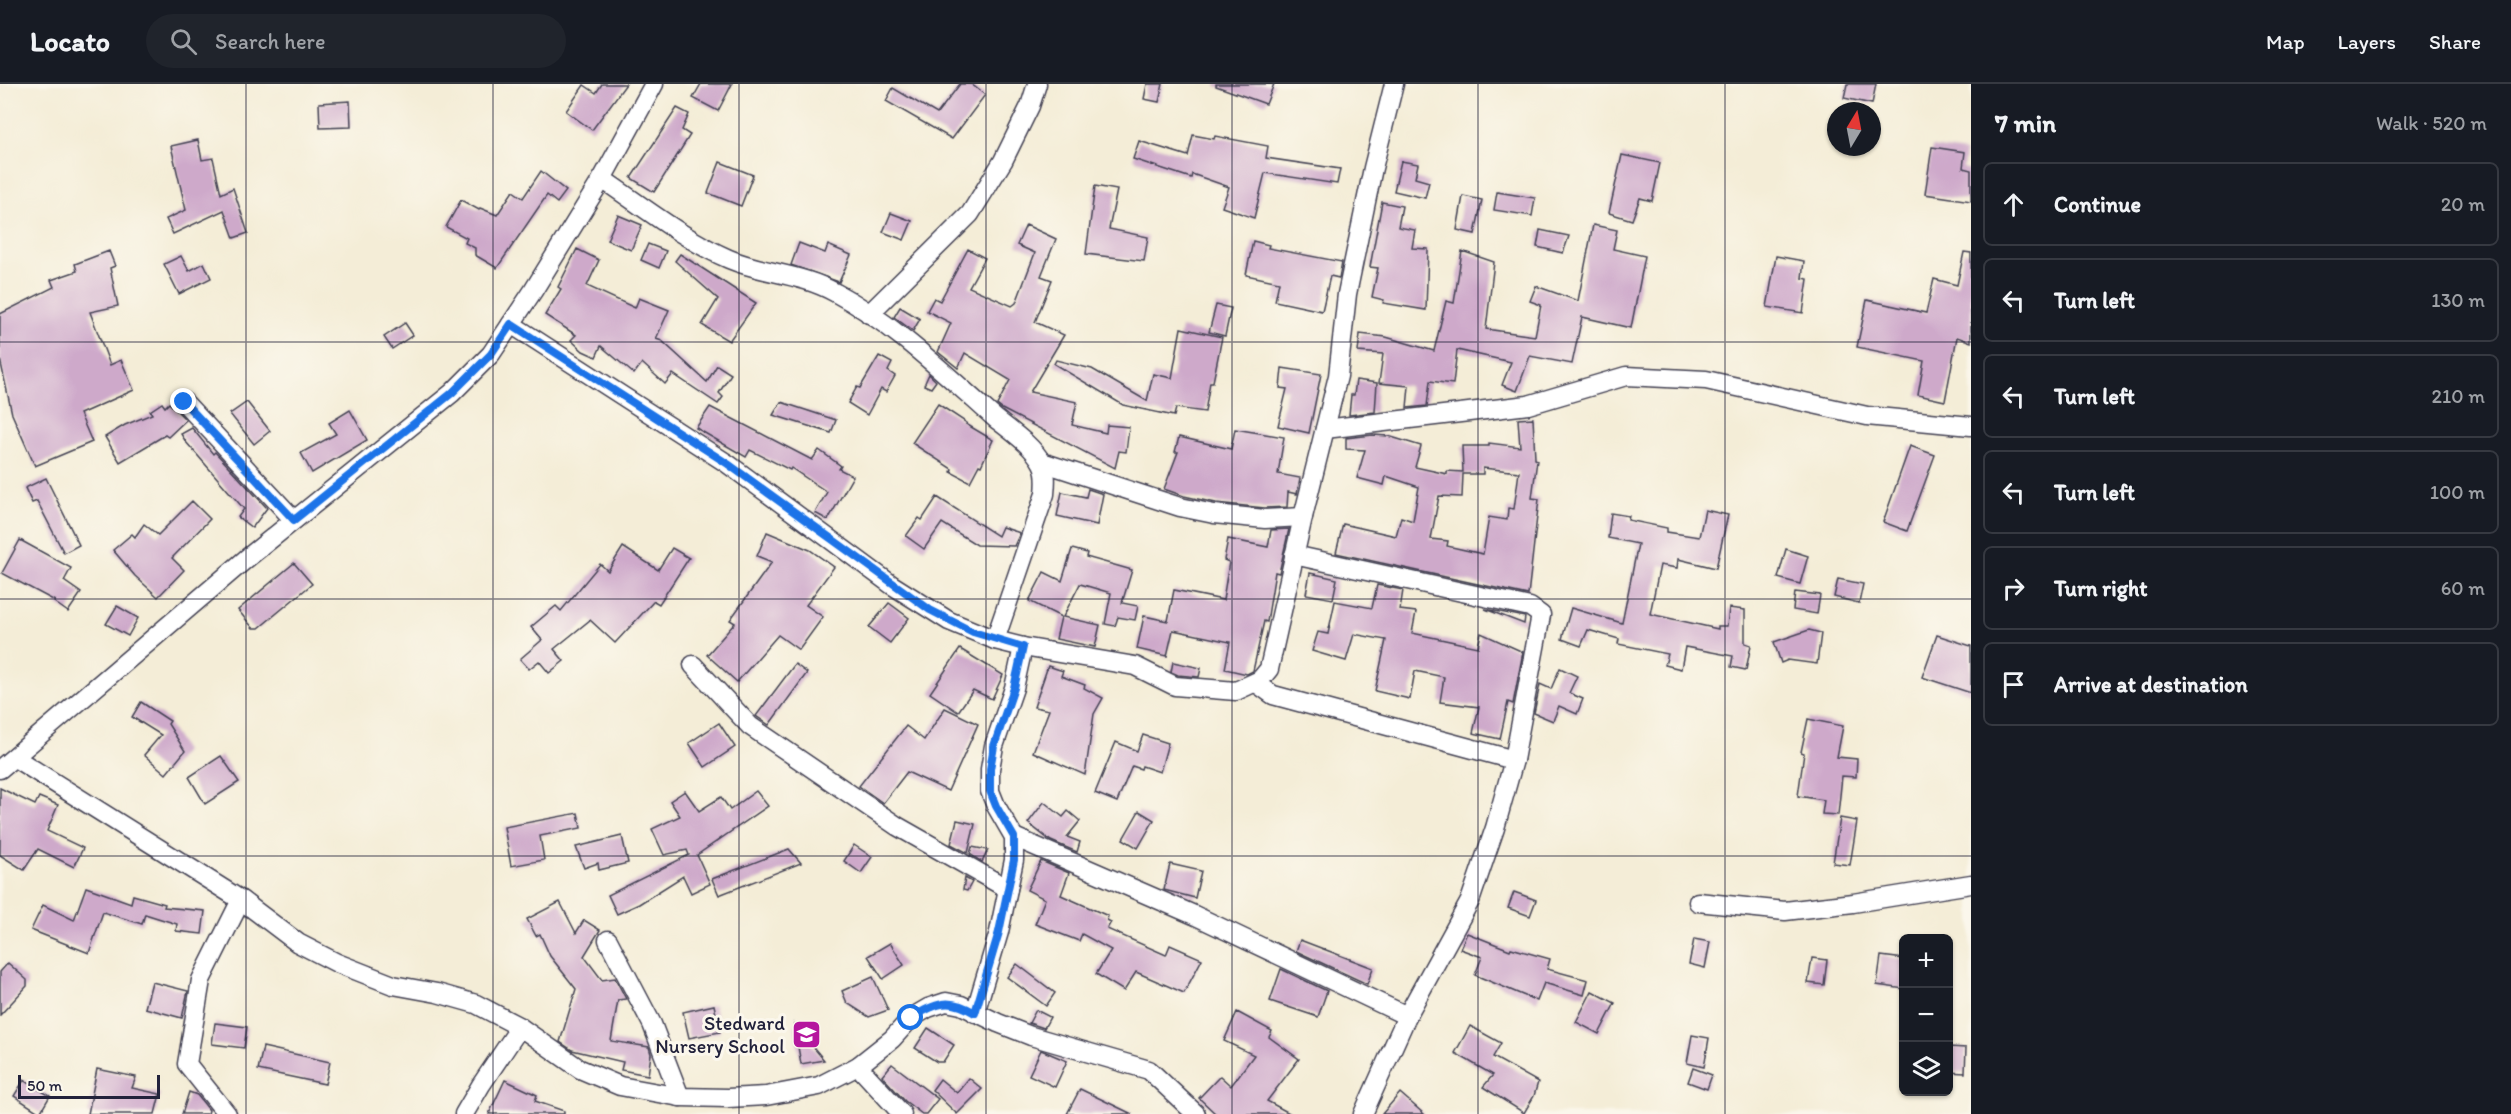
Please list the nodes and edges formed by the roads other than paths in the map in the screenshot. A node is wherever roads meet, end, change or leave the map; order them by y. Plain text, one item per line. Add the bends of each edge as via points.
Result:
1 (654, 84) edge
2 (1037, 84) edge
3 (1394, 84) edge
4 (602, 179) junction
5 (870, 314) junction
6 (511, 324) junction
7 (184, 402) dead end
8 (1971, 426) edge
9 (1324, 429) junction
10 (1042, 462) junction
11 (1303, 517) junction
12 (294, 520) junction
13 (1294, 555) junction
14 (995, 640) junction
15 (1023, 647) junction
16 (693, 665) dead end
17 (1260, 680) junction
18 (1514, 760) junction
19 (7, 763) edge
20 (1014, 837) junction
21 (1971, 884) edge
22 (1008, 889) junction
23 (241, 900) junction
24 (1698, 902) dead end
25 (608, 940) dead end
26 (975, 1013) junction
27 (1407, 1016) junction
28 (520, 1027) junction
29 (858, 1066) junction
30 (680, 1097) junction
31 (710, 1106) edge
32 (227, 1114) edge
33 (464, 1114) edge
34 (902, 1114) edge
35 (1196, 1114) edge
36 (1363, 1114) edge

1 - 4 street
2 - 5 street via 1004,161 970,214
3 - 9 street via 1350,282 1338,376
4 - 5 street via 729,259 801,277 836,292
4 - 6 street
5 - 10 street via 962,389
6 - 12 street via 491,354 452,393
6 - 14 street via 728,464 930,610
7 - 12 street
8 - 9 street via 1867,416 1706,380 1626,376 1528,405
9 - 11 street
10 - 11 street via 1191,509 1265,519
10 - 14 street via 1046,494
11 - 13 street
12 - 19 street
13 - 17 street via 1269,669
13 - 18 street via 1530,607 1541,615
14 - 15 street
15 - 17 street via 1134,666 1175,686 1236,691
15 - 20 street via 990,769 990,791
16 - 22 street via 750,726 897,826
17 - 18 street via 1259,686 1273,695
18 - 27 street via 1470,902
19 - 23 street
20 - 22 street
20 - 27 street via 1202,918
21 - 24 street via 1785,911
22 - 26 street
23 - 28 street via 298,943 337,963 393,985 476,1004
23 - 32 street via 201,980 187,1064
25 - 30 street via 652,1024
26 - 29 street via 946,1002 928,1008 911,1018
26 - 35 street via 1031,1036 1149,1070
27 - 36 street
28 - 30 street via 580,1069 620,1086
28 - 33 street
29 - 31 street via 819,1086
29 - 34 street
30 - 31 street

